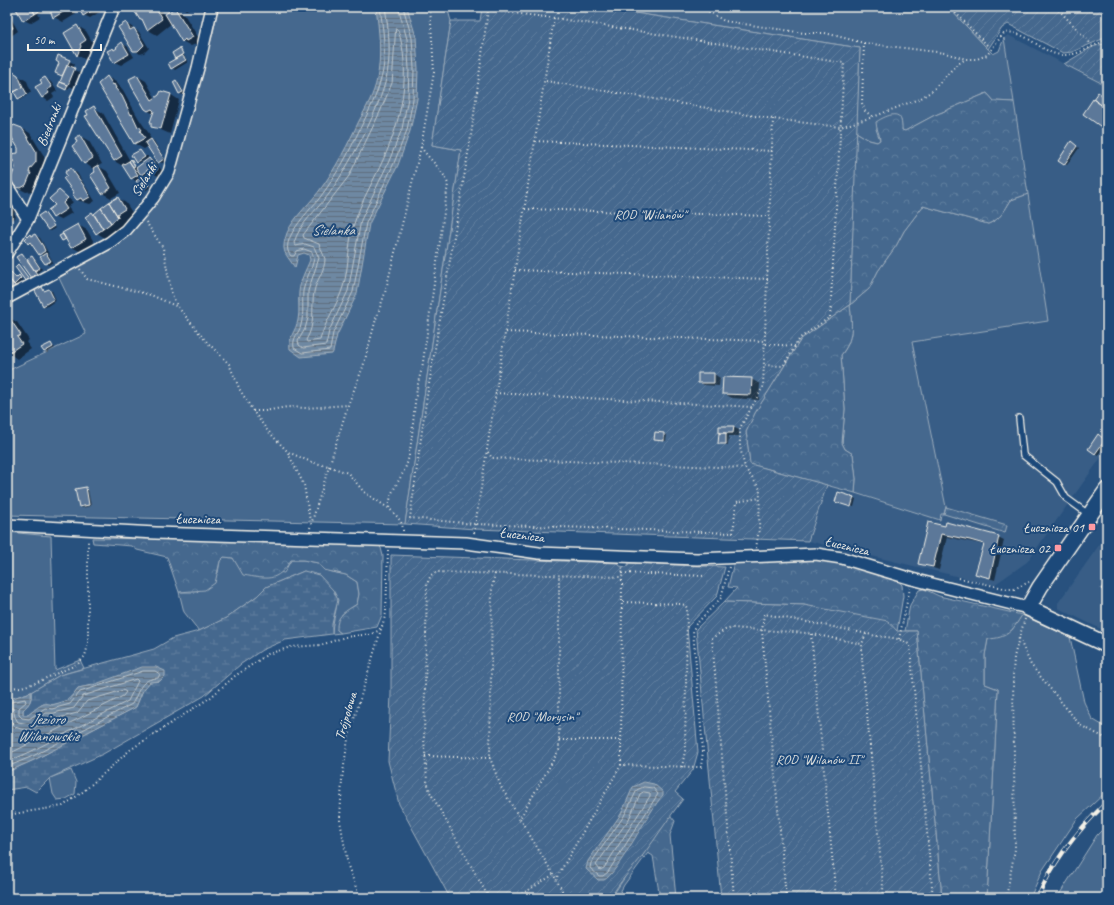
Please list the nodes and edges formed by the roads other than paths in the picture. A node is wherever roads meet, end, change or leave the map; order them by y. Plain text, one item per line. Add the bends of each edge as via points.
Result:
1 (114, 7) edge
2 (212, 7) edge
3 (7, 186) edge
4 (28, 219) junction
5 (7, 253) edge
6 (7, 298) edge
7 (1019, 418) dead end
8 (1107, 490) edge
9 (1090, 515) junction
10 (7, 525) edge
11 (1028, 608) junction
12 (1107, 645) edge

1 - 4 street, Biedronki
2 - 6 street, Sielanki via 169,172 153,198 119,236 76,263
3 - 4 street
4 - 5 street, Biedronki
7 - 9 lane via 1023,455 1057,482 1066,498
8 - 9 street
9 - 11 street via 1036,592
10 - 11 street, Łucznicza via 466,543 528,553 697,559 816,554 842,558 912,579
11 - 12 street

